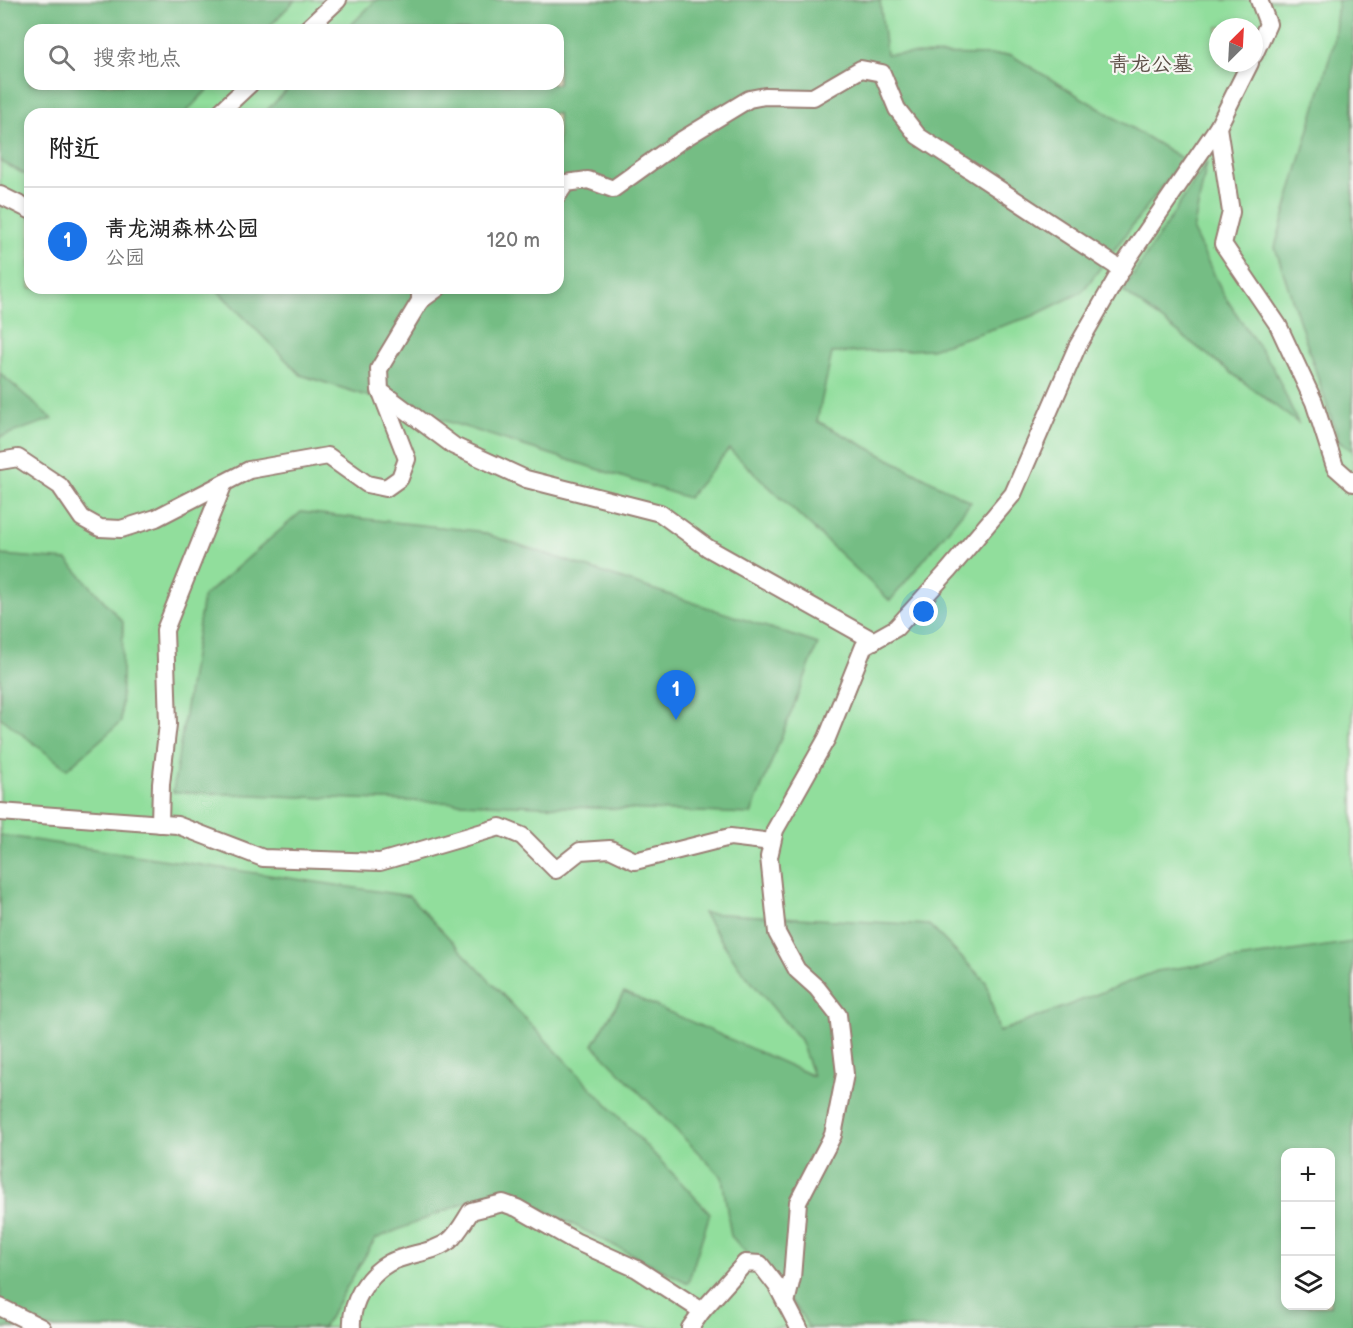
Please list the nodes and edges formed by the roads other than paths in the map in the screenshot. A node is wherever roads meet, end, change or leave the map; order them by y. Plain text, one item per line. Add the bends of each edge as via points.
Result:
1 (338, 0) edge
2 (1259, 0) edge
3 (312, 24) edge
4 (1263, 35) edge
5 (1246, 72) edge
6 (244, 90) edge
7 (224, 108) edge
8 (1218, 127) junction
9 (564, 186) edge
10 (0, 195) edge
11 (24, 207) edge
12 (1122, 270) junction
13 (420, 295) edge
14 (380, 391) junction
15 (0, 461) edge
16 (224, 483) junction
17 (1353, 483) edge
18 (874, 641) junction
19 (0, 813) edge
20 (160, 824) junction
21 (772, 842) junction
22 (786, 1303) junction
23 (0, 1307) edge
24 (702, 1311) junction
25 (42, 1328) edge
26 (352, 1328) edge
27 (690, 1328) edge
28 (799, 1328) edge

1 - 3 lane
2 - 4 lane via 1268,24
5 - 8 lane
6 - 7 lane
8 - 12 lane
8 - 17 lane via 1231,212 1223,244 1278,325 1314,402 1335,468
9 - 12 lane via 588,180 613,189 680,141 749,99 813,97 861,69 882,73 897,109 918,136
10 - 11 lane
12 - 18 lane via 1077,347 1013,494 896,628
13 - 14 lane via 379,369
14 - 16 lane via 407,459 400,478 386,488 367,484 328,456 249,470
14 - 18 lane via 454,446 526,479 660,513 708,548
15 - 16 lane via 18,458 60,486 82,518 100,528 121,529 156,518
16 - 20 lane via 165,630 168,724 160,784
18 - 21 lane via 864,646 826,738
19 - 20 lane
20 - 21 lane via 177,825 263,858 380,862 500,827 522,836 556,870 580,851 610,849 635,861 730,837
21 - 22 lane via 769,857 777,933 797,970 838,1015 845,1074 833,1135 798,1202 792,1278
22 - 24 lane via 760,1264 745,1263
22 - 28 lane
23 - 25 lane
24 - 26 lane via 637,1269 503,1203 471,1211 452,1240 434,1250 388,1263 361,1290 351,1317
24 - 27 lane

